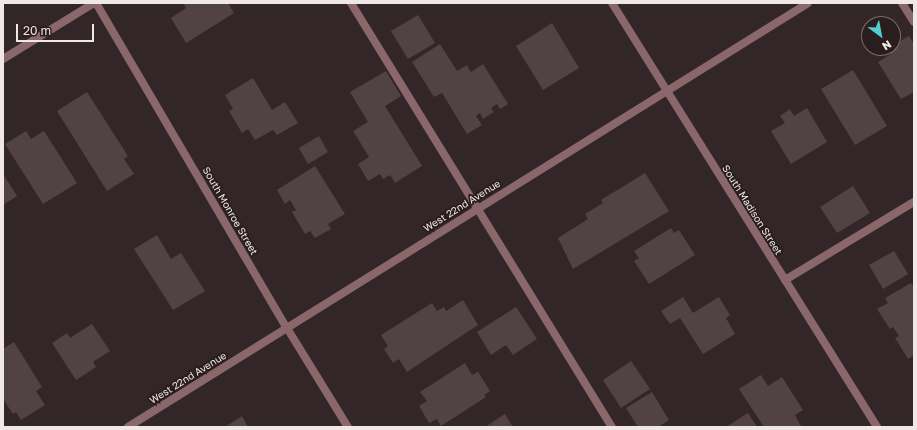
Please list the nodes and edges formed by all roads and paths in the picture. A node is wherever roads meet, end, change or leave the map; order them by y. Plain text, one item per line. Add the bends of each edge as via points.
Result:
1 (95, 3) edge
2 (351, 3) edge
3 (612, 3) edge
4 (808, 3) edge
5 (902, 3) edge
6 (914, 22) edge
7 (3, 59) edge
8 (666, 91) junction
9 (914, 202) edge
10 (476, 208) junction
11 (785, 280) junction
12 (287, 328) junction
13 (128, 427) edge
14 (348, 427) edge
15 (612, 427) edge
16 (877, 427) edge

1 - 7 street
1 - 12 street, South Monroe Street
2 - 10 street
3 - 8 street, South Madison Street
4 - 8 street, West 22nd Avenue
5 - 6 street
8 - 10 street, West 22nd Avenue
8 - 11 street, South Madison Street
9 - 11 street
10 - 12 street, West 22nd Avenue
10 - 15 street
11 - 16 street, South Madison Street
12 - 13 street, West 22nd Avenue
12 - 14 street, South Monroe Street

